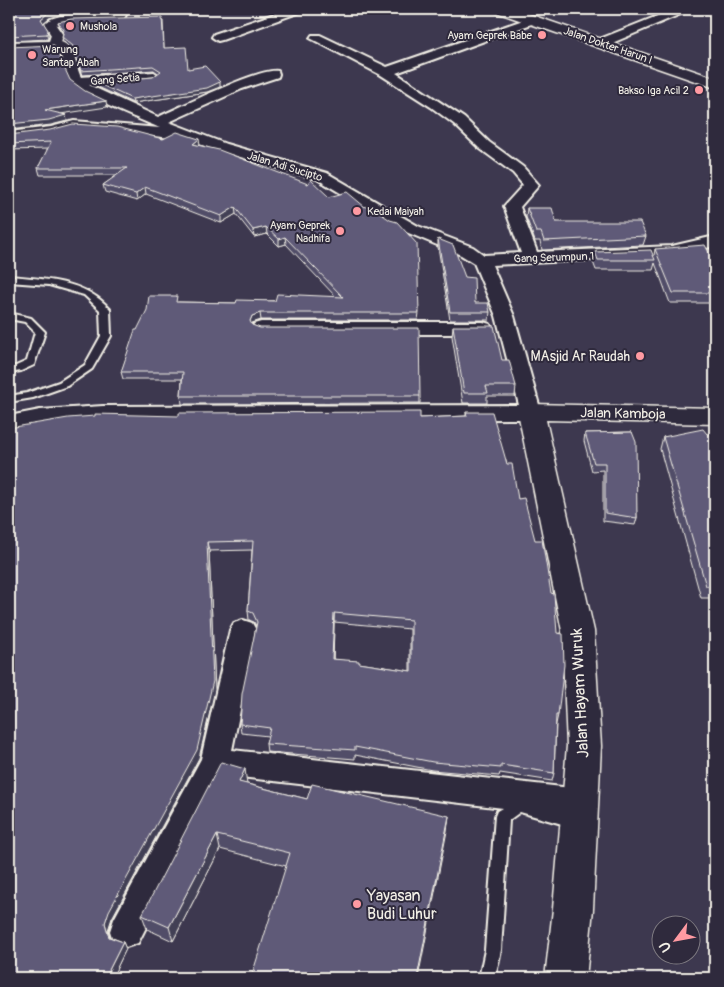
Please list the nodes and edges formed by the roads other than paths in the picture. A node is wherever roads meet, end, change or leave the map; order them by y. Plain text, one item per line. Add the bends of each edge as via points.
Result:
1 (124, 9) edge
2 (299, 9) edge
3 (500, 9) edge
4 (684, 9) edge
5 (534, 20) junction
6 (218, 37) dead end
7 (316, 38) dead end
8 (600, 43) junction
9 (54, 44) junction
10 (9, 46) edge
11 (386, 72) junction
12 (273, 74) dead end
13 (154, 76) edge
14 (77, 82) junction
15 (715, 83) edge
16 (159, 122) junction
17 (181, 133) junction
18 (9, 136) edge
19 (715, 241) edge
20 (531, 258) junction
21 (481, 260) junction
22 (9, 279) edge
23 (9, 316) edge
24 (261, 328) edge
25 (509, 328) junction
26 (9, 370) edge
27 (9, 399) edge
28 (531, 412) junction
29 (715, 416) edge
30 (9, 423) edge
31 (243, 630) dead end
32 (215, 761) junction
33 (580, 812) junction
34 (126, 931) dead end
35 (487, 978) edge
36 (566, 978) edge

1 - 9 street via 118,19 72,18 52,22 50,24 57,35
2 - 6 street
3 - 5 street, Jalan Dokter Harun I
4 - 8 street
5 - 8 street, Jalan Dokter Harun I
5 - 11 street
7 - 11 street
8 - 15 street, Jalan Dokter Harun I
9 - 10 street
9 - 14 street via 66,51 71,73
11 - 20 street via 458,121 518,170 531,185 512,206
12 - 16 street via 237,86
13 - 14 street, Gang Setia
14 - 16 street, Jalan Adi Sucipto
16 - 17 street, Jalan Adi Sucipto
17 - 18 street via 164,135 74,125 37,134
17 - 21 street, Jalan Adi Sucipto via 322,176 412,229 467,250
19 - 20 street, Gang Serumpun 1 via 672,251
20 - 21 street, Gang Serumpun 1
21 - 25 street
22 - 27 lane via 50,282 86,293 105,309 106,336 89,367 63,384
23 - 26 lane via 28,320 40,332 31,363
24 - 25 street
25 - 28 street
28 - 29 street, Jalan Kamboja
28 - 30 street via 103,413 40,417
28 - 33 street, Jalan Hayam Wuruk via 578,631 584,746
31 - 32 street
32 - 33 street
32 - 34 street
33 - 35 lane via 519,805 502,816 493,950
33 - 36 street, Jalan Hayam Wuruk

